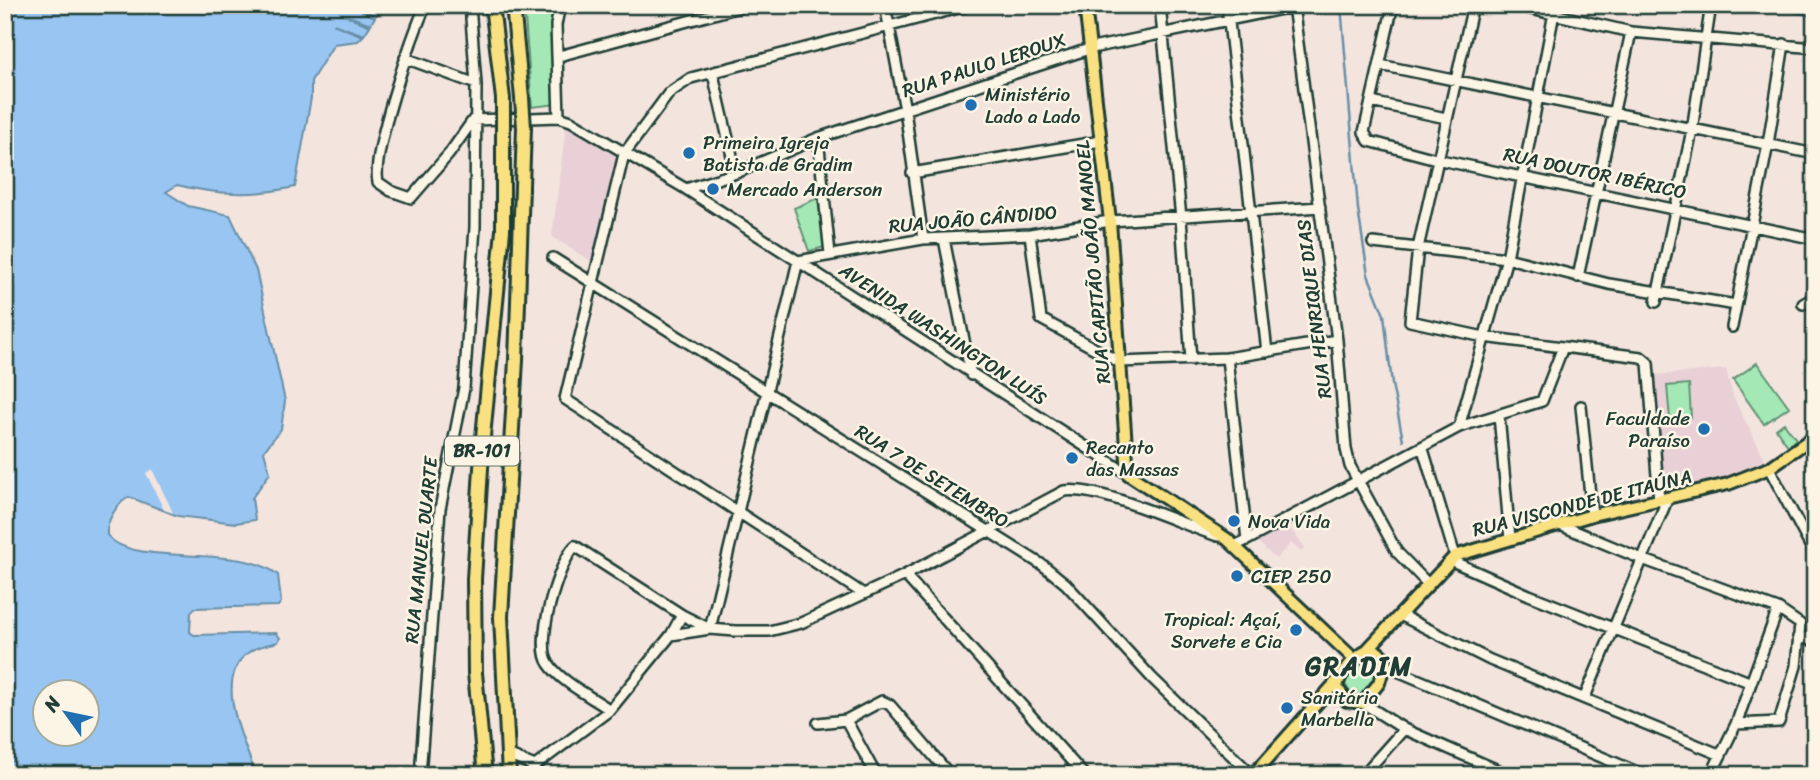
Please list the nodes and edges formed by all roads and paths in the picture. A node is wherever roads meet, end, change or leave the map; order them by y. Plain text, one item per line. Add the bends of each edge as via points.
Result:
1 (426, 5) edge
2 (470, 5) edge
3 (492, 5) edge
4 (513, 5) edge
5 (560, 5) edge
6 (747, 5) edge
7 (885, 5) edge
8 (971, 5) edge
9 (1085, 5) edge
10 (1160, 5) edge
11 (1227, 5) edge
12 (1302, 5) edge
13 (1392, 5) edge
14 (1473, 5) edge
15 (1514, 5) edge
16 (1712, 5) edge
17 (1293, 6) edge
18 (1554, 13) junction
19 (1228, 19) junction
20 (888, 28) junction
21 (1631, 32) junction
22 (1163, 33) junction
23 (1709, 37) junction
24 (1784, 44) junction
25 (1092, 48) junction
26 (1815, 48) edge
27 (559, 55) junction
28 (405, 58) junction
29 (1380, 65) junction
30 (713, 74) junction
31 (1455, 80) junction
32 (476, 84) junction
33 (1538, 99) junction
34 (1371, 102) junction
35 (905, 110) junction
36 (1614, 114) junction
37 (559, 117) junction
38 (1446, 118) junction
39 (473, 120) junction
40 (1692, 130) junction
41 (818, 138) junction
42 (1101, 141) junction
43 (1768, 144) junction
44 (624, 154) junction
45 (1815, 154) edge
46 (1436, 159) junction
47 (736, 173) junction
48 (912, 173) junction
49 (1523, 176) junction
50 (686, 189) junction
51 (1595, 192) junction
52 (1320, 207) junction
53 (1674, 208) junction
54 (1251, 211) junction
55 (1181, 218) junction
56 (1110, 222) junction
57 (1753, 224) junction
58 (1030, 234) junction
59 (923, 239) junction
60 (944, 239) junction
61 (1815, 239) edge
62 (1373, 243) dead end
63 (1418, 248) junction
64 (830, 254) junction
65 (553, 258) dead end
66 (1507, 258) junction
67 (798, 261) junction
68 (1578, 277) junction
69 (593, 284) junction
70 (1656, 297) junction
71 (1815, 297) edge
72 (1803, 304) dead end
73 (1736, 305) junction
74 (1732, 327) dead end
75 (1484, 337) junction
76 (1337, 340) junction
77 (1563, 347) junction
78 (1266, 352) junction
79 (1227, 358) junction
80 (1191, 360) junction
81 (1119, 362) junction
82 (971, 375) junction
83 (767, 392) junction
84 (1581, 406) dead end
85 (1499, 415) junction
86 (1459, 427) junction
87 (1815, 436) edge
88 (1423, 449) junction
89 (1769, 468) junction
90 (1128, 474) junction
91 (1359, 480) junction
92 (1663, 500) junction
93 (737, 514) junction
94 (1592, 515) junction
95 (1560, 525) junction
96 (987, 532) junction
97 (1510, 539) junction
98 (1247, 540) junction
99 (1230, 542) junction
100 (1815, 555) edge
101 (1453, 558) junction
102 (1642, 559) junction
103 (905, 575) junction
104 (1428, 584) junction
105 (862, 593) junction
106 (1779, 609) junction
107 (682, 615) junction
108 (1400, 615) junction
109 (1613, 627) junction
110 (710, 629) junction
111 (671, 635) junction
112 (1380, 636) junction
113 (1798, 637) junction
114 (1815, 641) edge
115 (1367, 650) junction
116 (1355, 660) junction
117 (1386, 662) junction
118 (1337, 681) junction
119 (1749, 682) junction
120 (1585, 697) junction
121 (1347, 701) junction
122 (1363, 704) junction
123 (1314, 706) junction
124 (610, 710) junction
125 (846, 720) junction
126 (818, 723) dead end
127 (1736, 724) junction
128 (1404, 729) junction
129 (507, 755) junction
130 (1721, 755) junction
131 (532, 771) edge
132 (511, 774) edge
133 (420, 775) edge
134 (485, 775) edge
135 (876, 775) edge
136 (950, 775) edge
137 (1084, 775) edge
138 (1253, 775) edge
139 (1363, 775) edge
140 (1509, 775) edge
141 (1644, 775) edge
142 (1711, 775) edge

1 - 28 street
2 - 32 street, RUA MANUEL DUARTE
3 - 134 highway, BR-101, bridge via 503,99 503,230 474,579 475,673
4 - 129 highway, BR-101, bridge via 524,128 516,360 502,569
5 - 27 street via 556,25
6 - 27 street
7 - 20 street
8 - 20 street
9 - 25 main road, RUA CAPITÃO JOÃO MANOEL
10 - 22 street
11 - 19 street
12 - 17 street, RUA PAULO LEROUX
13 - 29 street
14 - 31 street
15 - 18 street
16 - 23 street
17 - 19 street, RUA PAULO LEROUX
17 - 52 street, RUA HENRIQUE DIAS
18 - 21 street
18 - 33 street
19 - 22 street, RUA PAULO LEROUX
19 - 54 street
20 - 30 street
20 - 35 street
21 - 23 street
21 - 36 street
22 - 25 street, RUA PAULO LEROUX
22 - 55 street
23 - 24 street
23 - 40 street
24 - 26 street
24 - 43 street
25 - 35 street, RUA PAULO LEROUX
25 - 42 main road, RUA CAPITÃO JOÃO MANOEL
27 - 37 street
28 - 32 street
28 - 39 street via 377,177 381,186 406,198 414,195
29 - 31 street
29 - 34 street
30 - 44 street via 676,86
30 - 47 street
31 - 33 street
31 - 38 street
32 - 39 street, RUA MANUEL DUARTE
33 - 36 street
33 - 49 street
34 - 38 street
34 - 46 street, RUA DOUTOR IBÉRICO via 1364,132 1369,141
35 - 41 street, RUA PAULO LEROUX
35 - 48 street
36 - 40 street
36 - 51 street
37 - 39 street
37 - 44 street, AVENIDA WASHINGTON LUÍS
38 - 46 street
39 - 133 street, RUA MANUEL DUARTE via 475,227 464,388 440,509
40 - 43 street
40 - 53 street
41 - 47 street, RUA PAULO LEROUX
41 - 64 street
42 - 48 street
42 - 56 main road, RUA CAPITÃO JOÃO MANOEL
43 - 45 street
43 - 57 street
44 - 50 street, AVENIDA WASHINGTON LUÍS
44 - 69 street
46 - 49 street, RUA DOUTOR IBÉRICO
46 - 63 street
47 - 50 street, RUA PAULO LEROUX
48 - 59 street
49 - 51 street, RUA DOUTOR IBÉRICO
49 - 66 street
50 - 67 street, AVENIDA WASHINGTON LUÍS
51 - 53 street, RUA DOUTOR IBÉRICO
51 - 68 street
52 - 54 street, RUA JOÃO CÂNDIDO
52 - 76 street, RUA HENRIQUE DIAS
53 - 57 street, RUA DOUTOR IBÉRICO
53 - 70 street
54 - 55 street, RUA JOÃO CÂNDIDO
54 - 78 street
55 - 56 street, RUA JOÃO CÂNDIDO
55 - 80 street
56 - 58 street, RUA JOÃO CÂNDIDO
56 - 81 main road, RUA CAPITÃO JOÃO MANOEL
57 - 61 street, RUA DOUTOR IBÉRICO
57 - 73 street
58 - 60 street, RUA JOÃO CÂNDIDO
58 - 81 street via 1041,319
59 - 60 street, RUA JOÃO CÂNDIDO
59 - 64 street, RUA JOÃO CÂNDIDO
60 - 82 street
62 - 63 street
63 - 66 street
63 - 75 street via 1410,321
64 - 67 street, RUA JOÃO CÂNDIDO
65 - 69 street, RUA 7 DE SETEMBRO
66 - 68 street
66 - 75 street
67 - 82 street, AVENIDA WASHINGTON LUÍS
67 - 83 street
68 - 70 street
69 - 83 street, RUA 7 DE SETEMBRO
69 - 93 street via 565,399
70 - 73 street
71 - 72 street
73 - 74 street
75 - 77 street
75 - 86 street
76 - 78 street
76 - 91 street, RUA HENRIQUE DIAS via 1346,449
77 - 85 street via 1542,401
77 - 92 street via 1632,354 1648,363
78 - 79 street
79 - 80 street
79 - 98 street
80 - 81 street
81 - 90 main road, RUA CAPITÃO JOÃO MANOEL
82 - 90 street, AVENIDA WASHINGTON LUÍS
83 - 93 street
83 - 96 street, RUA 7 DE SETEMBRO
84 - 94 street
85 - 86 street
85 - 97 street
86 - 88 street
87 - 89 main road, RUA VISCONDE DE ITAÚNA
88 - 91 street
88 - 101 street
89 - 92 main road, RUA VISCONDE DE ITAÚNA
89 - 100 street
90 - 99 main road, AVENIDA WASHINGTON LUÍS
91 - 98 street
91 - 104 street, RUA HENRIQUE DIAS via 1397,552
92 - 94 main road, RUA VISCONDE DE ITAÚNA
92 - 102 street
93 - 105 street
93 - 110 street
94 - 95 main road, RUA VISCONDE DE ITAÚNA
95 - 97 main road, RUA VISCONDE DE ITAÚNA
95 - 102 street
96 - 99 street via 1064,491 1075,490 1107,497
96 - 103 street
96 - 138 street, RUA 7 DE SETEMBRO via 1066,584 1152,677
97 - 101 main road, RUA VISCONDE DE ITAÚNA
98 - 99 street
99 - 116 main road, AVENIDA WASHINGTON LUÍS
101 - 104 main road, RUA VISCONDE DE ITAÚNA
101 - 109 street
102 - 106 street
102 - 109 street
103 - 105 street
103 - 137 street
104 - 108 main road, RUA VISCONDE DE ITAÚNA
105 - 110 street via 801,623 769,631
106 - 113 street via 1798,620
106 - 119 street
107 - 110 street
107 - 111 street
107 - 124 street via 575,546 563,561 543,642 544,656 550,667
108 - 112 main road, RUA VISCONDE DE ITAÚNA
108 - 120 street via 1490,660
109 - 119 street
109 - 120 street
110 - 111 street
111 - 124 street
112 - 115 main road, RUA VISCONDE DE ITAÚNA
112 - 117 main road
113 - 114 street
113 - 127 street via 1796,666 1779,722
115 - 116 main road, RUA VISCONDE DE ITAÚNA
115 - 117 main road via 1379,651
116 - 118 main road, RUA VISCONDE DE ITAÚNA
117 - 122 main road via 1379,683
117 - 141 street
118 - 121 main road
118 - 123 main road
119 - 127 street
120 - 130 street
121 - 122 main road
121 - 123 main road
122 - 128 street
123 - 138 main road
124 - 131 street
125 - 126 street
125 - 135 street
125 - 136 street via 886,702
127 - 130 street
128 - 139 street
128 - 140 street
129 - 131 street
129 - 132 highway, BR-101
130 - 142 street

